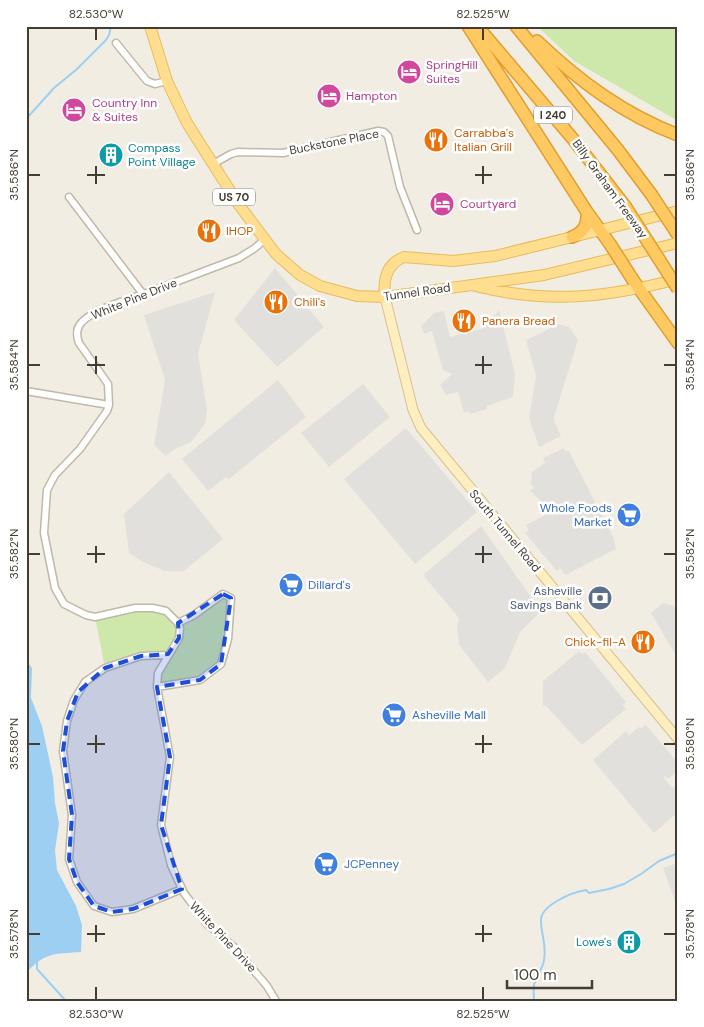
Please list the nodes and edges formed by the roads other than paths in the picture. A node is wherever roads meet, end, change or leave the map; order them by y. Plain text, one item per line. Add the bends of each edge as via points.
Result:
1 (150, 26) edge
2 (468, 26) edge
3 (477, 26) edge
4 (518, 26) edge
5 (116, 43) dead end
6 (167, 81) junction
7 (677, 137) edge
8 (213, 164) junction
9 (69, 197) dead end
10 (678, 211) edge
11 (587, 212) junction
12 (417, 230) dead end
13 (601, 231) junction
14 (678, 235) edge
15 (572, 237) junction
16 (264, 240) junction
17 (678, 243) edge
18 (678, 279) edge
19 (636, 284) junction
20 (470, 285) junction
21 (678, 289) edge
22 (143, 294) junction
23 (384, 297) junction
24 (678, 343) edge
25 (26, 391) edge
26 (108, 405) junction
27 (178, 623) junction
28 (168, 655) junction
29 (157, 687) junction
30 (678, 739) edge
31 (182, 889) junction
32 (276, 1001) edge

1 - 6 main road, Tunnel Road / US 70
2 - 11 highway
3 - 21 highway, Billy Graham Freeway / I 240, bridge via 625,206
4 - 7 highway via 600,94 634,116
4 - 14 highway, I 240, bridge via 618,150
5 - 6 street via 147,81 155,84
6 - 8 main road, Tunnel Road / US 70 via 187,123
8 - 12 street, Buckstone Place via 238,152 283,152 384,132 388,136 400,187
8 - 16 main road, Tunnel Road / US 70
9 - 22 street
10 - 13 main road
11 - 13 highway
11 - 15 highway via 584,230
13 - 15 main road
13 - 19 highway, bridge
15 - 23 main road via 469,260 404,257 388,269 384,279
16 - 22 street, White Pine Drive via 239,258
16 - 23 main road, Tunnel Road / US 70 via 300,275 320,286 356,296
17 - 20 main road, Tunnel Road / US 70 via 544,275
18 - 19 main road
19 - 20 main road via 587,296 560,298 514,294
19 - 24 highway
20 - 23 main road, Tunnel Road / US 70
22 - 26 street, White Pine Drive via 89,316 77,328 79,343 108,384
23 - 30 main road, South Tunnel Road via 413,410 421,428
25 - 26 street
26 - 27 street via 107,411 80,449 55,476 48,490 44,533 55,588 64,604 86,615 95,617 135,608 153,608 166,611
27 - 28 street, White Pine Drive via 179,638
27 - 29 street via 223,594 230,598 228,639 221,664 200,680
28 - 29 street, White Pine Drive via 158,673
28 - 31 street via 141,656 105,668 85,682 74,700 63,751 72,815 69,859 77,882 94,906 112,912 133,909
29 - 31 street, White Pine Drive via 170,757 162,825 171,865
31 - 32 street, White Pine Drive via 208,924 234,947 267,986

